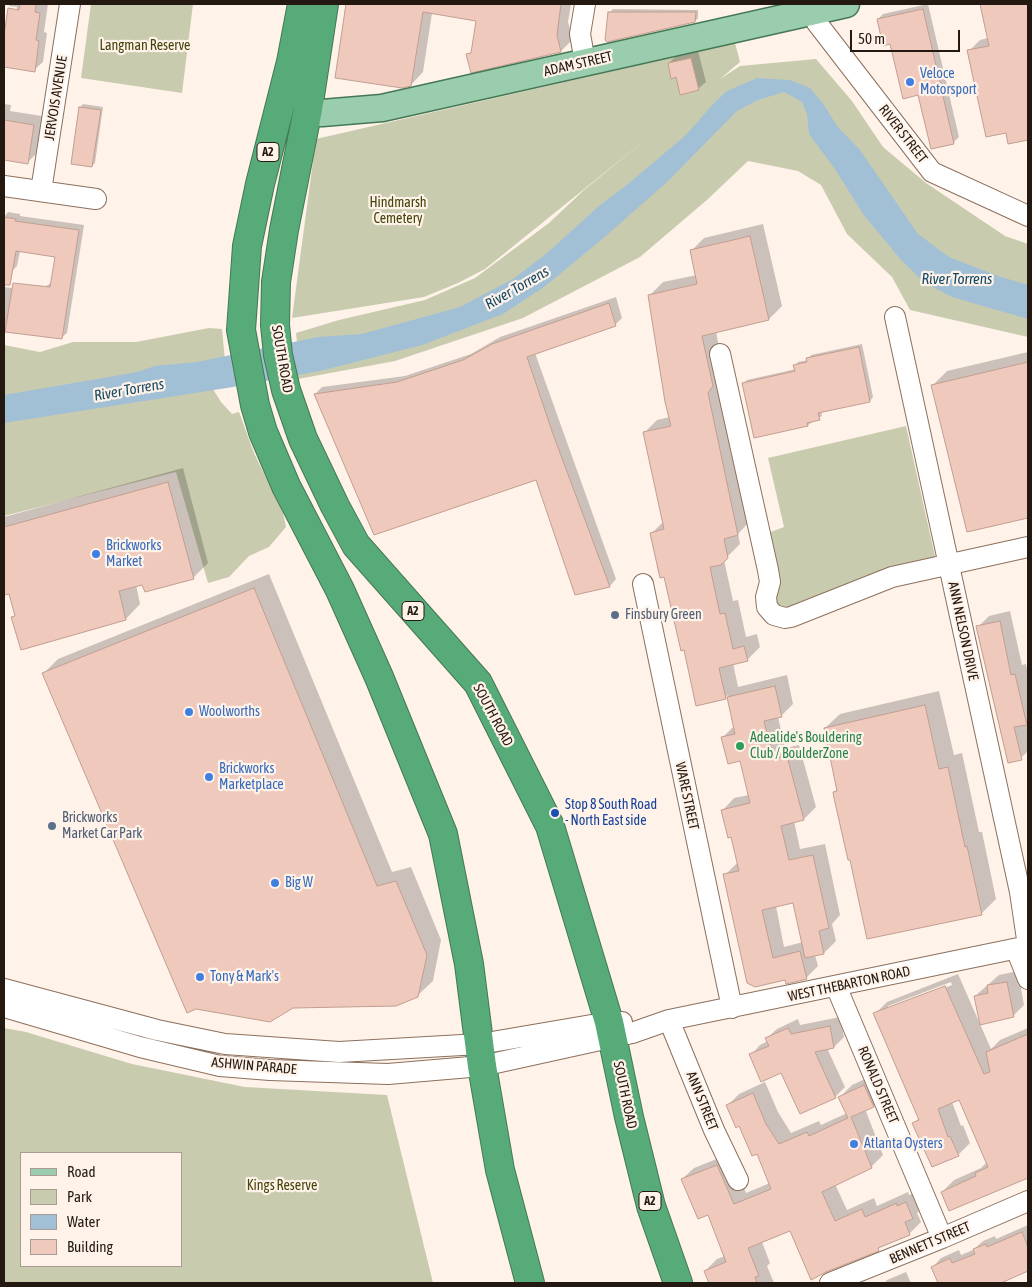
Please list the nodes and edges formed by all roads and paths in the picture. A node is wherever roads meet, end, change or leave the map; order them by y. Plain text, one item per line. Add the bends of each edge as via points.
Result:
1 (70, 4) edge
2 (302, 4) edge
3 (324, 4) edge
4 (585, 4) edge
5 (846, 4) edge
6 (814, 11) junction
7 (585, 62) junction
8 (308, 109) junction
9 (4, 186) edge
10 (41, 191) junction
11 (96, 199) dead end
12 (1028, 216) edge
13 (896, 317) dead end
14 (720, 354) dead end
15 (1028, 546) edge
16 (949, 564) junction
17 (643, 584) dead end
18 (1024, 947) edge
19 (1028, 979) edge
20 (836, 986) junction
21 (4, 989) edge
22 (4, 1007) edge
23 (732, 1008) junction
24 (669, 1020) junction
25 (611, 1030) junction
26 (481, 1055) junction
27 (738, 1180) dead end
28 (1028, 1201) edge
29 (942, 1238) junction
30 (530, 1283) edge
31 (678, 1283) edge
32 (830, 1283) edge

1 - 10 street, JERVOIS AVENUE
2 - 26 highway, A2 via 247,246 241,330 263,432 286,486 340,590 443,834 469,964
3 - 8 highway, SOUTH ROAD / A2
4 - 7 street via 580,34
5 - 6 main road, ADAM STREET
6 - 7 main road, ADAM STREET
6 - 12 street, RIVER STREET via 817,23 932,172
7 - 8 main road, ADAM STREET via 382,108 322,113
8 - 25 highway, SOUTH ROAD / A2 via 276,282 275,325 286,390 303,439 356,545 478,683 550,826
9 - 10 street
10 - 11 street
13 - 16 street, ANN NELSON DRIVE
14 - 16 street via 768,570 770,582 766,602 770,612 791,617 892,576
15 - 16 street
16 - 18 street, ANN NELSON DRIVE via 1020,892
17 - 23 street, WARE STREET
18 - 19 street, ANN NELSON DRIVE
18 - 20 street, WEST THEBARTON ROAD
20 - 23 street, WEST THEBARTON ROAD
20 - 29 street, RONALD STREET
21 - 26 street, ASHWIN PARADE via 157,1030 225,1044 339,1052
22 - 26 street, ASHWIN PARADE via 140,1047 220,1066 388,1074
23 - 24 street, WEST THEBARTON ROAD
24 - 25 street, WEST THEBARTON ROAD
24 - 27 street, ANN STREET
25 - 26 street, WEST THEBARTON ROAD
25 - 31 highway, SOUTH ROAD / A2 via 652,1206
26 - 30 highway, A2 via 500,1170
28 - 29 street, BENNETT STREET
29 - 32 street, BENNETT STREET

